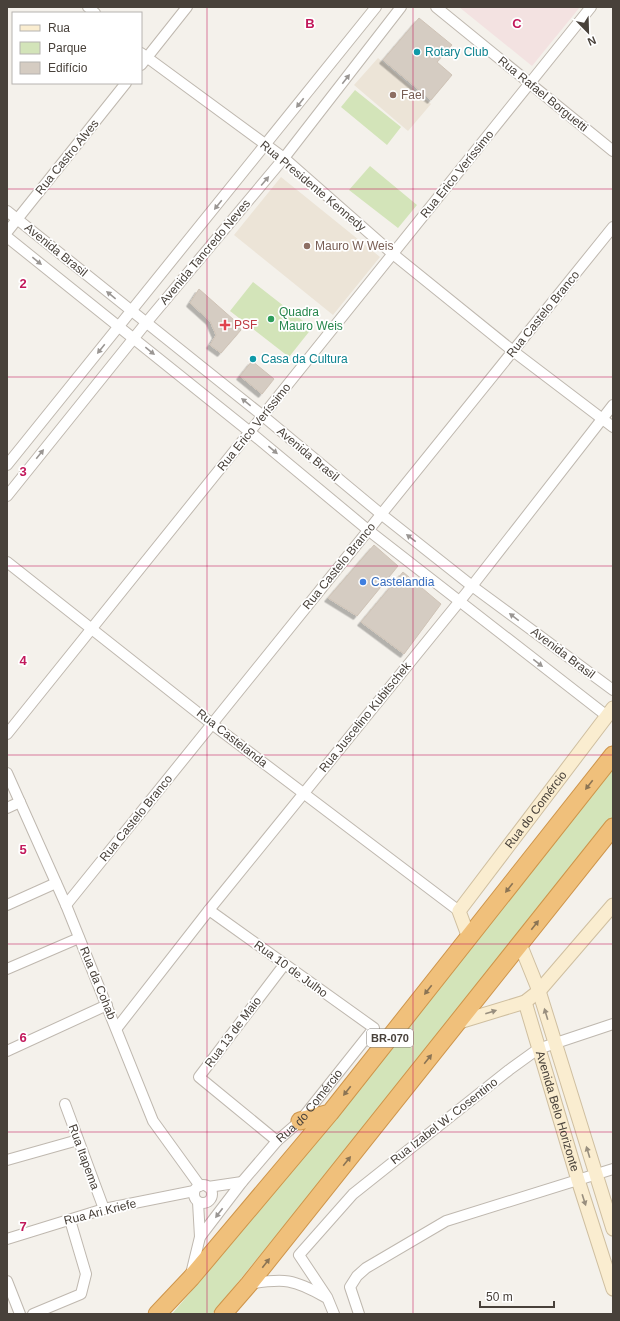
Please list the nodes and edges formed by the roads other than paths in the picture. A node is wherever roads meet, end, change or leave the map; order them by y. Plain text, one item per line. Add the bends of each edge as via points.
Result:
1 (187, 7) edge
2 (376, 7) edge
3 (401, 7) edge
4 (436, 7) edge
5 (591, 7) edge
6 (143, 59) edge
7 (530, 82) junction
8 (125, 84) edge
9 (266, 145) junction
10 (613, 151) edge
11 (284, 158) junction
12 (7, 211) edge
13 (17, 219) junction
14 (613, 227) edge
15 (7, 232) edge
16 (7, 237) edge
17 (393, 254) junction
18 (131, 311) junction
19 (146, 323) junction
20 (119, 326) junction
21 (134, 338) junction
22 (513, 351) junction
23 (613, 405) edge
24 (263, 416) junction
25 (602, 419) junction
26 (613, 427) edge
27 (250, 432) junction
28 (7, 465) edge
29 (7, 496) edge
30 (381, 514) junction
31 (368, 530) junction
32 (7, 562) edge
33 (472, 586) junction
34 (459, 602) junction
35 (93, 628) junction
36 (613, 690) edge
37 (610, 712) edge
38 (212, 724) junction
39 (7, 734) edge
40 (613, 755) edge
41 (7, 774) edge
42 (303, 793) junction
43 (20, 802) junction
44 (7, 808) edge
45 (613, 827) edge
46 (56, 883) junction
47 (7, 905) edge
48 (66, 905) junction
49 (613, 905) edge
50 (209, 910) junction
51 (459, 911) junction
52 (79, 938) junction
53 (469, 938) junction
54 (520, 944) junction
55 (284, 965) junction
56 (7, 969) edge
57 (539, 991) junction
58 (525, 1002) junction
59 (107, 1005) junction
60 (456, 1023) junction
61 (613, 1024) edge
62 (117, 1028) junction
63 (374, 1028) joint
64 (554, 1043) junction
65 (538, 1049) junction
66 (7, 1051) edge
67 (65, 1104) dead end
68 (330, 1113) junction
69 (300, 1121) junction
70 (78, 1140) junction
71 (277, 1141) junction
72 (7, 1160) edge
73 (613, 1168) edge
74 (595, 1174) junction
75 (578, 1180) junction
76 (242, 1182) junction
77 (201, 1188) junction
78 (198, 1202) junction
79 (104, 1209) junction
80 (70, 1220) junction
81 (613, 1229) edge
82 (200, 1237) junction
83 (7, 1239) edge
84 (191, 1278) junction
85 (7, 1281) edge
86 (249, 1284) junction
87 (613, 1289) edge
88 (327, 1298) junction
89 (20, 1314) edge
90 (33, 1314) edge
91 (157, 1314) edge
92 (223, 1314) edge
93 (334, 1314) edge
94 (359, 1314) edge

1 - 6 street
2 -> 9 street, Avenida Tancredo Neves
11 -> 3 street, Avenida Tancredo Neves
4 - 7 street, Rua Rafael Borguetti
5 - 7 street, Rua Erico Veríssimo
6 - 9 street, Rua Presidente Kennedy
7 - 10 street, Rua Rafael Borguetti
7 - 17 street, Rua Erico Veríssimo
8 - 13 street, Rua Castro Alves
9 - 11 street, Rua Presidente Kennedy
9 -> 18 street, Avenida Tancredo Neves
11 - 17 street, Rua Presidente Kennedy
19 -> 11 street, Avenida Tancredo Neves
12 - 13 street, Avenida Brasil
13 - 15 street, Rua Castro Alves
18 -> 13 street, Avenida Brasil
14 - 22 street, Rua Castelo Branco
16 -> 20 street, Avenida Brasil
17 - 22 street, Rua Presidente Kennedy
17 - 24 street, Rua Erico Veríssimo
18 - 19 street, Avenida Brasil
18 - 20 street, Avenida Tancredo Neves
19 - 21 street, Avenida Tancredo Neves
24 -> 19 street, Avenida Brasil
20 - 21 street, Avenida Brasil
20 -> 28 street, Avenida Tancredo Neves
21 -> 27 street, Avenida Brasil
29 -> 21 street, Avenida Tancredo Neves
22 - 25 street, Rua Presidente Kennedy
22 - 30 street, Rua Castelo Branco
23 - 25 street, Rua Juscelino Kubitschek
24 - 27 street, Rua Erico Veríssimo
24 - 30 street, Avenida Brasil
25 - 26 street, Rua Presidente Kennedy
25 - 33 street, Rua Juscelino Kubitschek
27 -> 31 street, Avenida Brasil
27 - 35 street, Rua Erico Veríssimo
30 - 31 street, Rua Castelo Branco
33 -> 30 street, Avenida Brasil
31 - 34 street, Avenida Brasil
31 - 38 street, Rua Castelo Branco
32 - 35 street, Rua Castelanda
33 - 34 street, Rua Juscelino Kubitschek
36 -> 33 street, Avenida Brasil
34 -> 37 street, Avenida Brasil
34 - 42 street, Rua Juscelino Kubitschek
35 - 38 street, Rua Castelanda
35 - 39 street, Rua Erico Veríssimo
37 - 51 street, Rua do Comércio
38 - 42 street, Rua Castelanda
38 - 48 street, Rua Castelo Branco
40 -> 53 highway, BR-070
41 - 43 street, Rua da Cohab
42 - 50 street, Rua Juscelino Kubitschek
42 - 51 street, Rua Castelanda
43 - 44 street
43 - 46 street, Rua da Cohab
54 -> 45 highway
46 - 47 street
46 - 48 street, Rua da Cohab
48 - 52 street, Rua da Cohab
49 - 57 street
50 - 55 street, Rua 10 de Julho
50 - 62 street, Rua Juscelino Kubitschek
51 - 53 street
52 - 56 street
52 - 59 street, Rua da Cohab
53 -> 68 highway, BR-070
54 - 57 street, Avenida Belo Horizonte
54 - 60 highway
55 - 63 street, Rua 10 de Julho
55 - 71 street, Rua 13 de Maio via 199,1077
57 - 58 street
64 -> 57 street, Avenida Belo Horizonte
60 -> 58 street
58 - 65 street, Avenida Belo Horizonte
59 - 62 street, Rua da Cohab
59 - 66 street
86 -> 60 highway
61 - 64 street, Rua Izabel W. Cosentino
62 - 77 street, Rua da Cohab via 153,1121
63 - 69 street, Rua do Comércio
64 - 65 street, Rua Izabel W. Cosentino
74 -> 64 street, Avenida Belo Horizonte
65 - 75 street, Avenida Belo Horizonte
65 - 88 street, Rua Izabel W. Cosentino via 422,1137 353,1194 299,1255
67 - 70 street, Rua Itapema
68 - 69 highway
68 - 84 highway, BR-070
69 - 71 street, Rua do Comércio
70 - 72 street
70 - 79 street, Rua Itapema
71 - 76 street, Rua do Comércio
73 - 74 street
74 - 75 street
74 - 81 street, Avenida Belo Horizonte
75 -> 87 street, Avenida Belo Horizonte
75 - 94 street via 446,1221 366,1268 350,1287
76 - 77 street
76 -> 82 street, Rua do Comércio
77 - 78 street, Rua da Cohab via 195,1199
77 - 78 street via 212,1194 205,1203
77 - 79 street, Rua Ari Kriefe
78 - 82 street, Rua da Cohab
79 - 80 street, Rua Ari Kriefe
80 - 83 street, Rua Ari Kriefe
80 - 90 street via 86,1274 81,1294
82 - 84 street
84 - 91 highway, BR-070
85 - 89 street
86 - 88 street via 291,1280
86 - 92 highway
88 - 93 street

